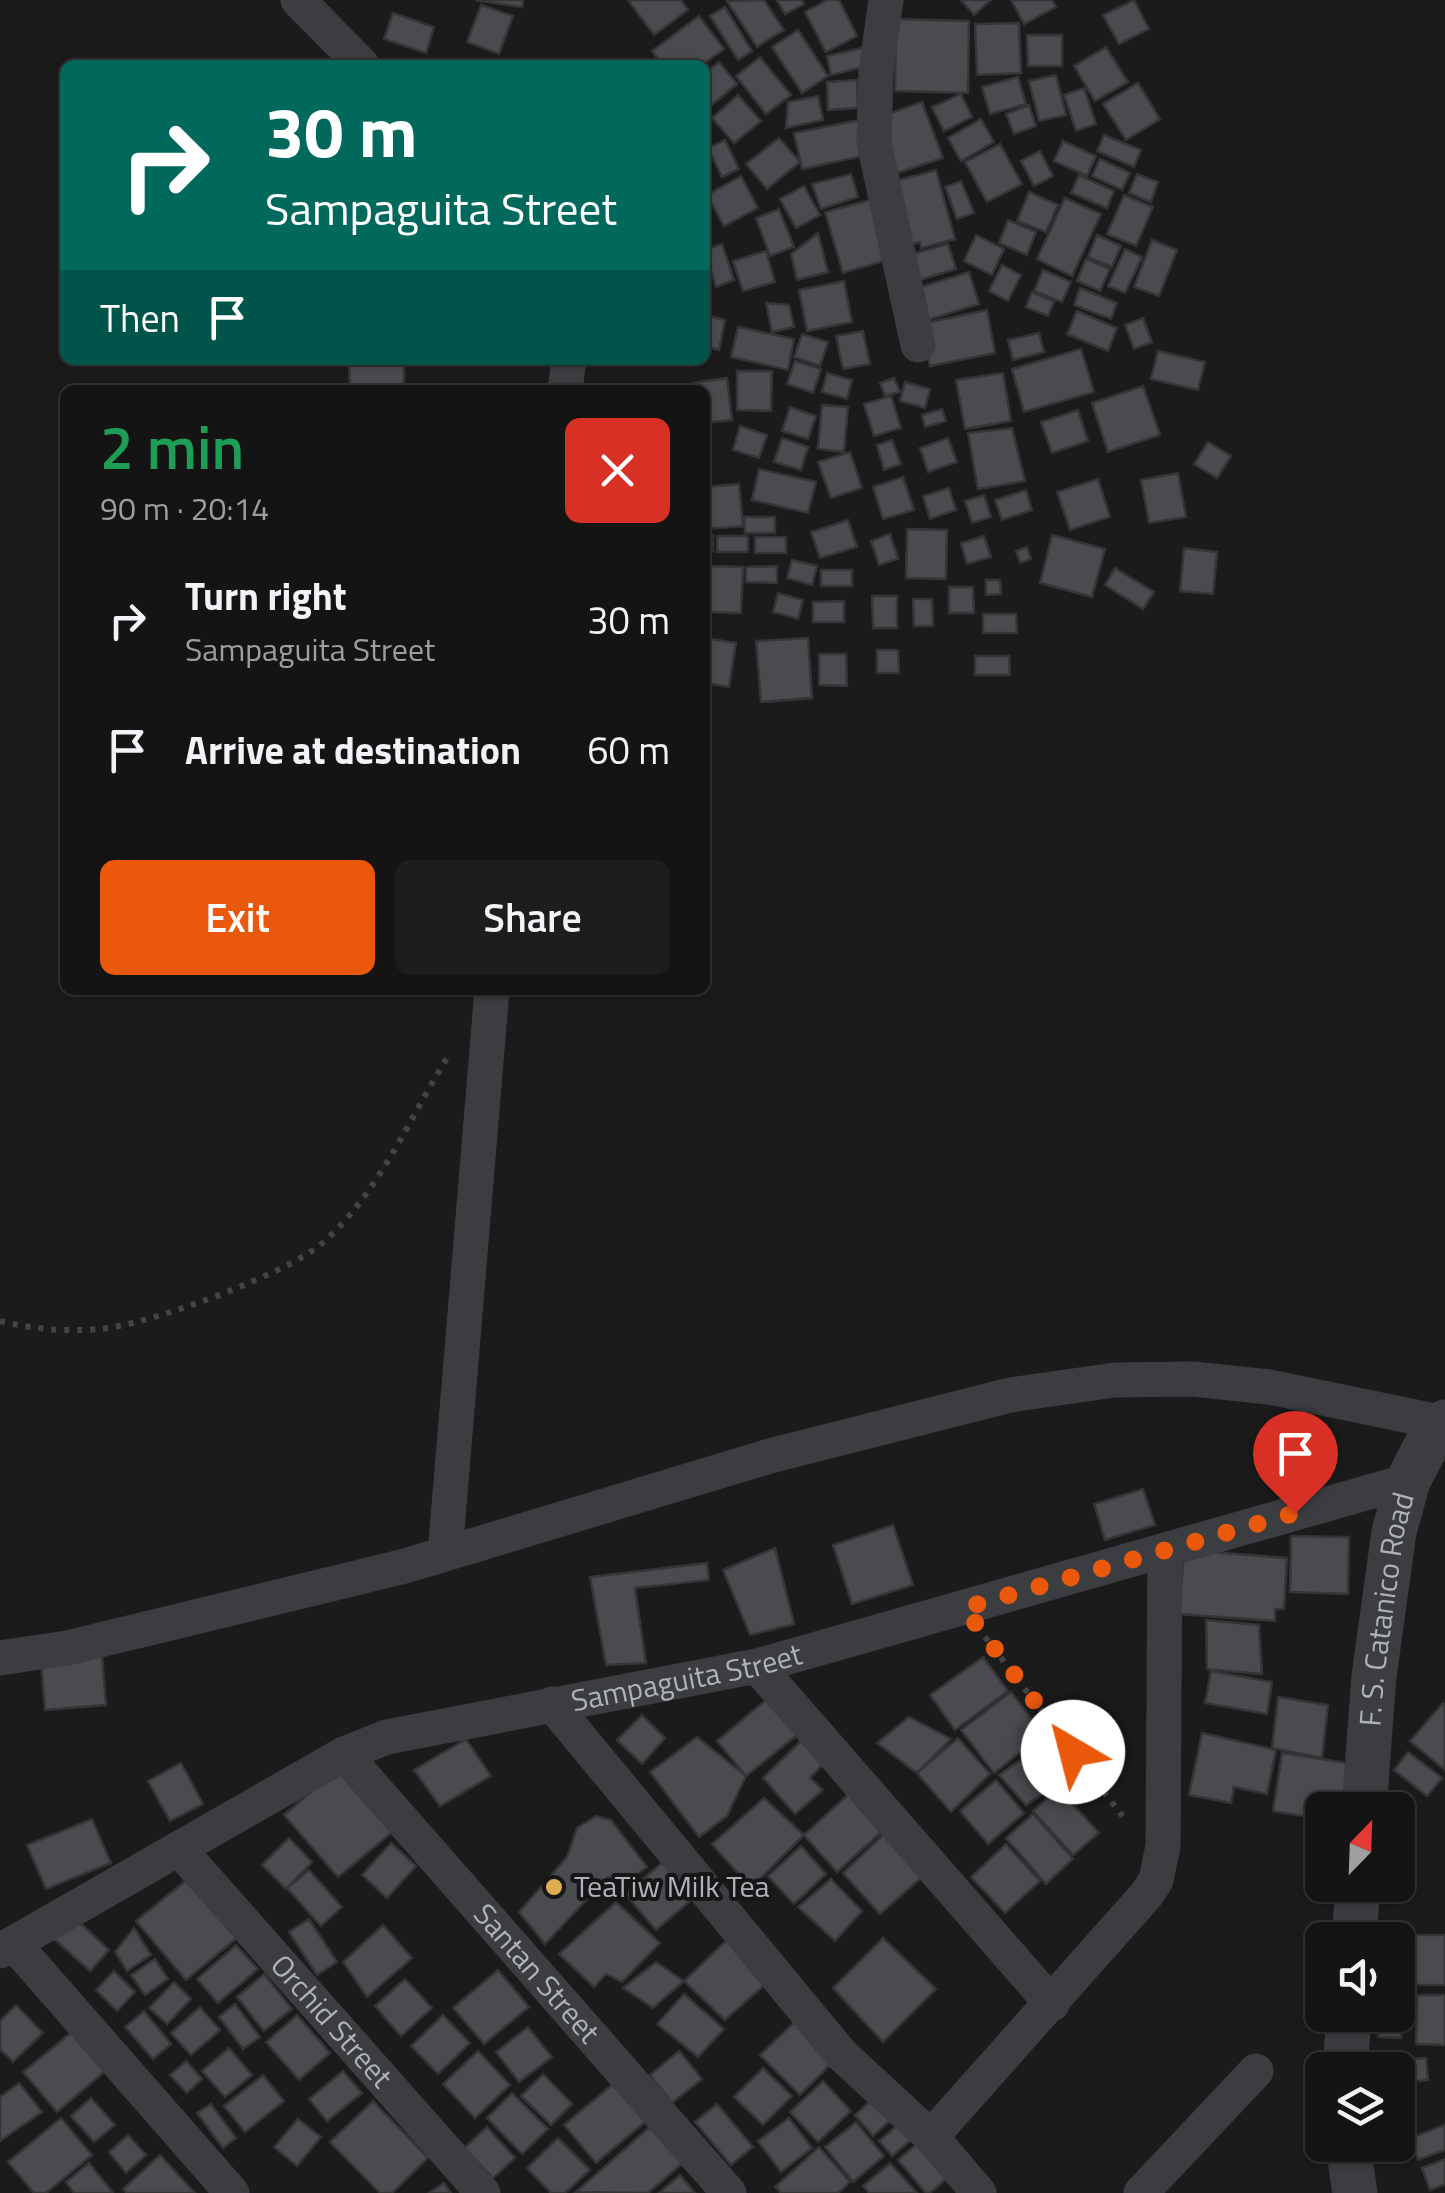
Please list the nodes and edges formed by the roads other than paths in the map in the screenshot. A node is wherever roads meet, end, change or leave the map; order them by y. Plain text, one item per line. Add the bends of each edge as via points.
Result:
1 (298, 0) edge
2 (886, 0) edge
3 (357, 60) edge
4 (918, 345) dead end
5 (492, 995) edge
6 (1445, 1422) edge
7 (1408, 1481) junction
8 (1165, 1551) junction
9 (445, 1554) junction
10 (0, 1658) edge
11 (757, 1666) junction
12 (552, 1704) junction
13 (344, 1754) junction
14 (1366, 1792) edge
15 (179, 1848) junction
16 (7, 1948) edge
17 (1052, 2004) junction
18 (1256, 2070) dead end
19 (930, 2137) junction
20 (1350, 2162) edge
21 (232, 2193) edge
22 (483, 2193) edge
23 (728, 2193) edge
24 (979, 2193) edge
25 (1141, 2193) edge
26 (1355, 2193) edge

1 - 3 street
2 - 4 street via 874,144
5 - 9 street
6 - 7 street, F. S. Catanico Road
6 - 9 street via 1270,1387 1115,1380 1010,1395 770,1456
7 - 8 street, Sampaguita Street
7 - 14 street, F. S. Catanico Road via 1382,1611
8 - 11 street, Sampaguita Street
8 - 17 street via 1161,1867 1147,1894
9 - 10 street via 67,1648
11 - 12 street, Sampaguita Street
11 - 17 street
12 - 13 street, Sampaguita Street via 387,1736
12 - 19 street via 842,2054
13 - 15 street, Sampaguita Street
13 - 23 street, Santan Street
15 - 16 street, Sampaguita Street
15 - 22 street, Orchid Street
16 - 21 street
17 - 19 street
18 - 25 street
19 - 24 street
20 - 26 street

